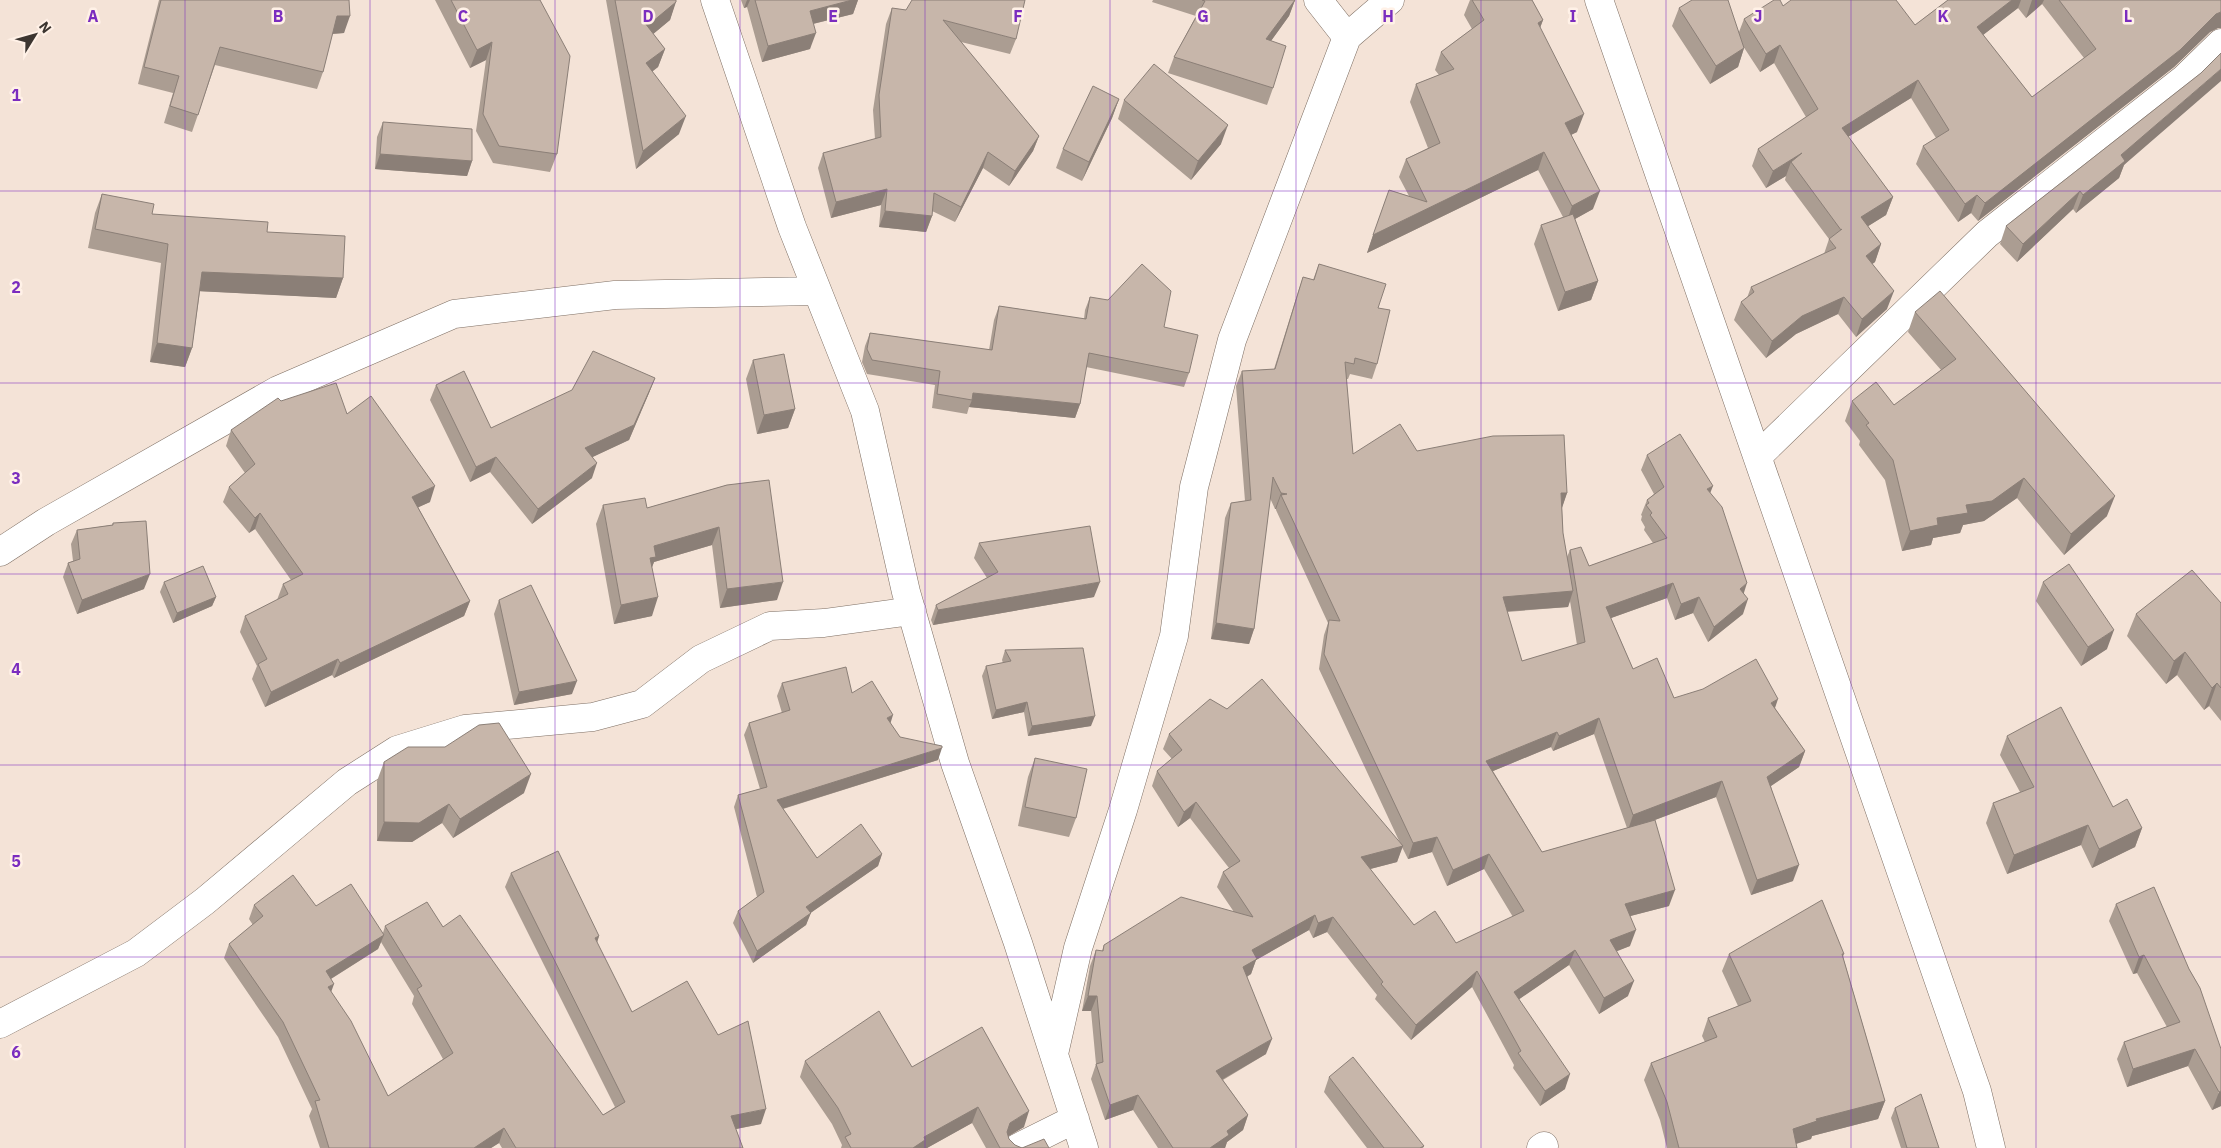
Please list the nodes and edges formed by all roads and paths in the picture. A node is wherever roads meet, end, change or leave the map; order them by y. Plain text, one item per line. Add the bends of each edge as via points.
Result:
1 (715, 0) edge
2 (1318, 0) edge
3 (1390, 0) edge
4 (1599, 0) edge
5 (1347, 37) junction
6 (2221, 43) edge
7 (817, 291) junction
8 (1758, 456) junction
9 (0, 552) edge
10 (912, 611) junction
11 (0, 1024) edge
12 (1054, 1054) junction
13 (1075, 1119) junction
14 (1017, 1148) edge
15 (1084, 1148) edge
16 (1991, 1148) edge

1 - 7 street
2 - 5 street
3 - 5 street
4 - 8 street
5 - 12 street via 1232,340 1194,487 1174,636 1124,810 1078,948
6 - 8 street via 2184,79 1987,234
7 - 9 street via 615,295 454,314 278,390 46,522
7 - 10 street via 865,411
8 - 16 street via 1978,1091
10 - 11 street via 824,623 770,626 701,659 642,704 593,717 465,729 397,750 347,782 205,901 136,953
10 - 12 street via 955,763
12 - 13 street
13 - 14 street
13 - 15 street

